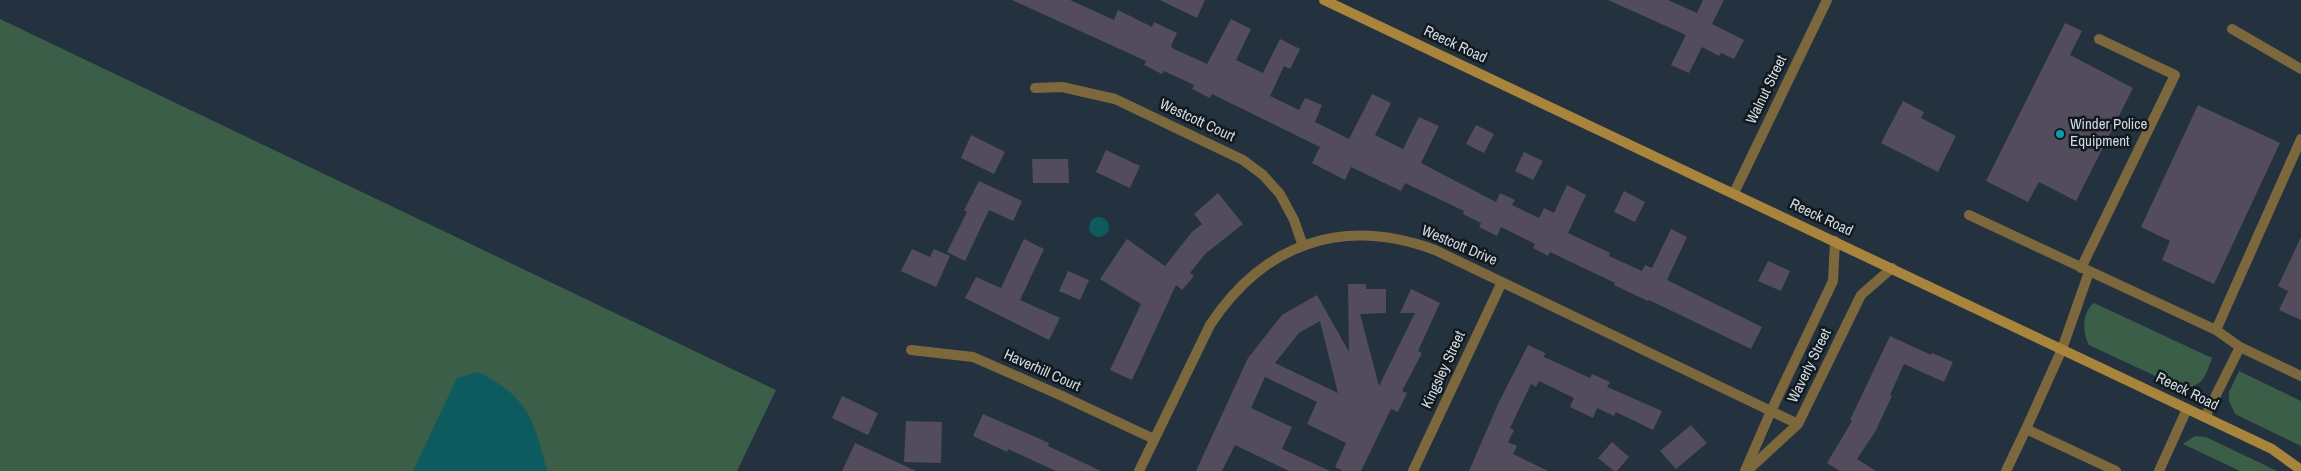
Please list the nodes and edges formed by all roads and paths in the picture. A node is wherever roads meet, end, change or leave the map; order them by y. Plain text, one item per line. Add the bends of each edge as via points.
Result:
1 (1324, 0) edge
2 (1827, 0) edge
3 (2232, 29) dead end
4 (2099, 39) dead end
5 (2301, 69) edge
6 (1035, 88) dead end
7 (2301, 139) edge
8 (1734, 193) junction
9 (1969, 215) dead end
10 (1835, 241) junction
11 (1303, 246) junction
12 (1892, 268) junction
13 (2085, 270) junction
14 (1502, 282) junction
15 (2216, 330) junction
16 (2240, 347) junction
17 (2062, 349) junction
18 (911, 350) dead end
19 (2301, 376) edge
20 (2187, 409) junction
21 (1771, 411) junction
22 (2205, 417) junction
23 (1798, 424) junction
24 (2026, 429) junction
25 (1154, 439) junction
26 (2301, 470) edge
27 (1139, 471) edge
28 (1413, 471) edge
29 (1746, 471) edge
30 (2006, 471) edge
31 (2116, 471) edge
32 (2159, 471) edge

1 - 8 street, Reeck Road
2 - 8 street, Walnut Street
3 - 5 street
4 - 13 street via 2175,75
6 - 11 street, Westcott Court via 1062,87 1116,99 1243,160 1280,194
7 - 15 street
8 - 10 street, Reeck Road
9 - 13 street
10 - 12 street, Reeck Road
10 - 21 street, Waverly Street via 1833,282
11 - 14 street, Westcott Drive via 1352,236 1398,239 1435,250
11 - 25 street, Westcott Drive via 1277,257 1246,280 1223,305
12 - 17 street, Reeck Road
12 - 23 street, Waverly Street via 1861,295
13 - 15 street
13 - 17 street
14 - 21 street, Westcott Drive
14 - 28 street, Kingsley Street
15 - 16 street
16 - 19 street
16 - 22 street
17 - 20 street, Reeck Road
17 - 24 street
18 - 25 street, Haverhill Court via 973,357
20 - 22 street, Reeck Road
20 - 32 street
21 - 23 street, Westcott Drive
21 - 29 street, Waverly Street
22 - 26 street, Reeck Road via 2272,449
23 - 29 street, Waverly Street
24 - 30 street
24 - 31 street
25 - 27 street, Westcott Drive

